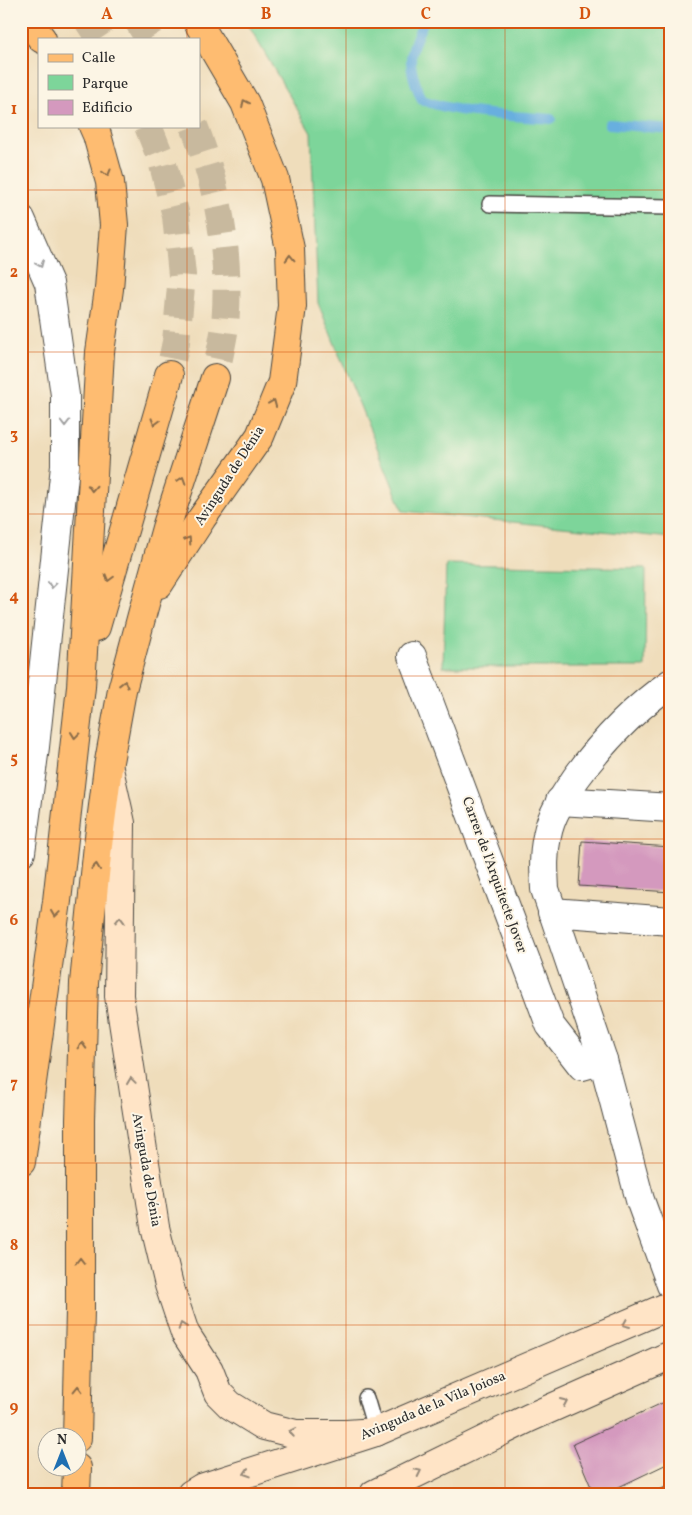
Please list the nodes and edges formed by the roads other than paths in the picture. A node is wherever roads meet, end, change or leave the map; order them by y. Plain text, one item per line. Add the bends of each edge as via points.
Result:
1 (28, 21) edge
2 (197, 21) edge
3 (41, 38) edge
4 (94, 128) edge
5 (490, 204) dead end
6 (671, 207) edge
7 (21, 219) edge
8 (169, 375) tunnel mouth
9 (215, 378) tunnel mouth
10 (143, 611) junction
11 (412, 656) dead end
12 (671, 684) edge
13 (80, 687) junction
14 (108, 767) junction
15 (560, 801) junction
16 (671, 808) edge
17 (21, 852) edge
18 (552, 912) junction
19 (671, 921) edge
20 (603, 1060) junction
21 (21, 1162) edge
22 (671, 1285) edge
23 (671, 1305) edge
24 (671, 1354) edge
25 (366, 1398) dead end
26 (77, 1428) edge
27 (376, 1432) junction
28 (77, 1478) edge
29 (76, 1494) edge
30 (191, 1494) edge
31 (374, 1494) edge

1 - 3 main road
10 -> 2 main road, Avinguda de Dénia via 202,518 260,436 282,382 292,306 290,249 275,178 245,103
4 -> 13 main road via 110,182 114,224 100,352
5 - 6 lane
7 -> 17 street via 49,283 65,395 65,466 36,747
8 -> 13 main road
10 -> 9 main road, Avinguda de Dénia via 166,528
14 -> 10 main road, Avinguda de Dénia via 122,690
11 - 20 street, Carrer de l'Arquitecte Jover via 550,1025 582,1066
12 - 15 street via 616,728
13 -> 21 main road via 57,901
26 -> 14 main road, Avinguda de Dénia via 84,983
27 -> 14 main road, Avinguda de Dénia via 296,1434 264,1426 230,1405 218,1393 209,1370 185,1333 155,1227 118,996 121,823
15 - 16 street
15 - 18 street via 547,834 544,862 545,890
18 - 19 street
18 - 20 street
20 - 22 street via 640,1200
23 -> 27 main road, Avinguda de la Vila Joiosa
31 -> 24 main road via 529,1418
25 - 27 lane
27 -> 30 main road, Avinguda de la Vila Joiosa via 201,1488
28 - 29 main road

